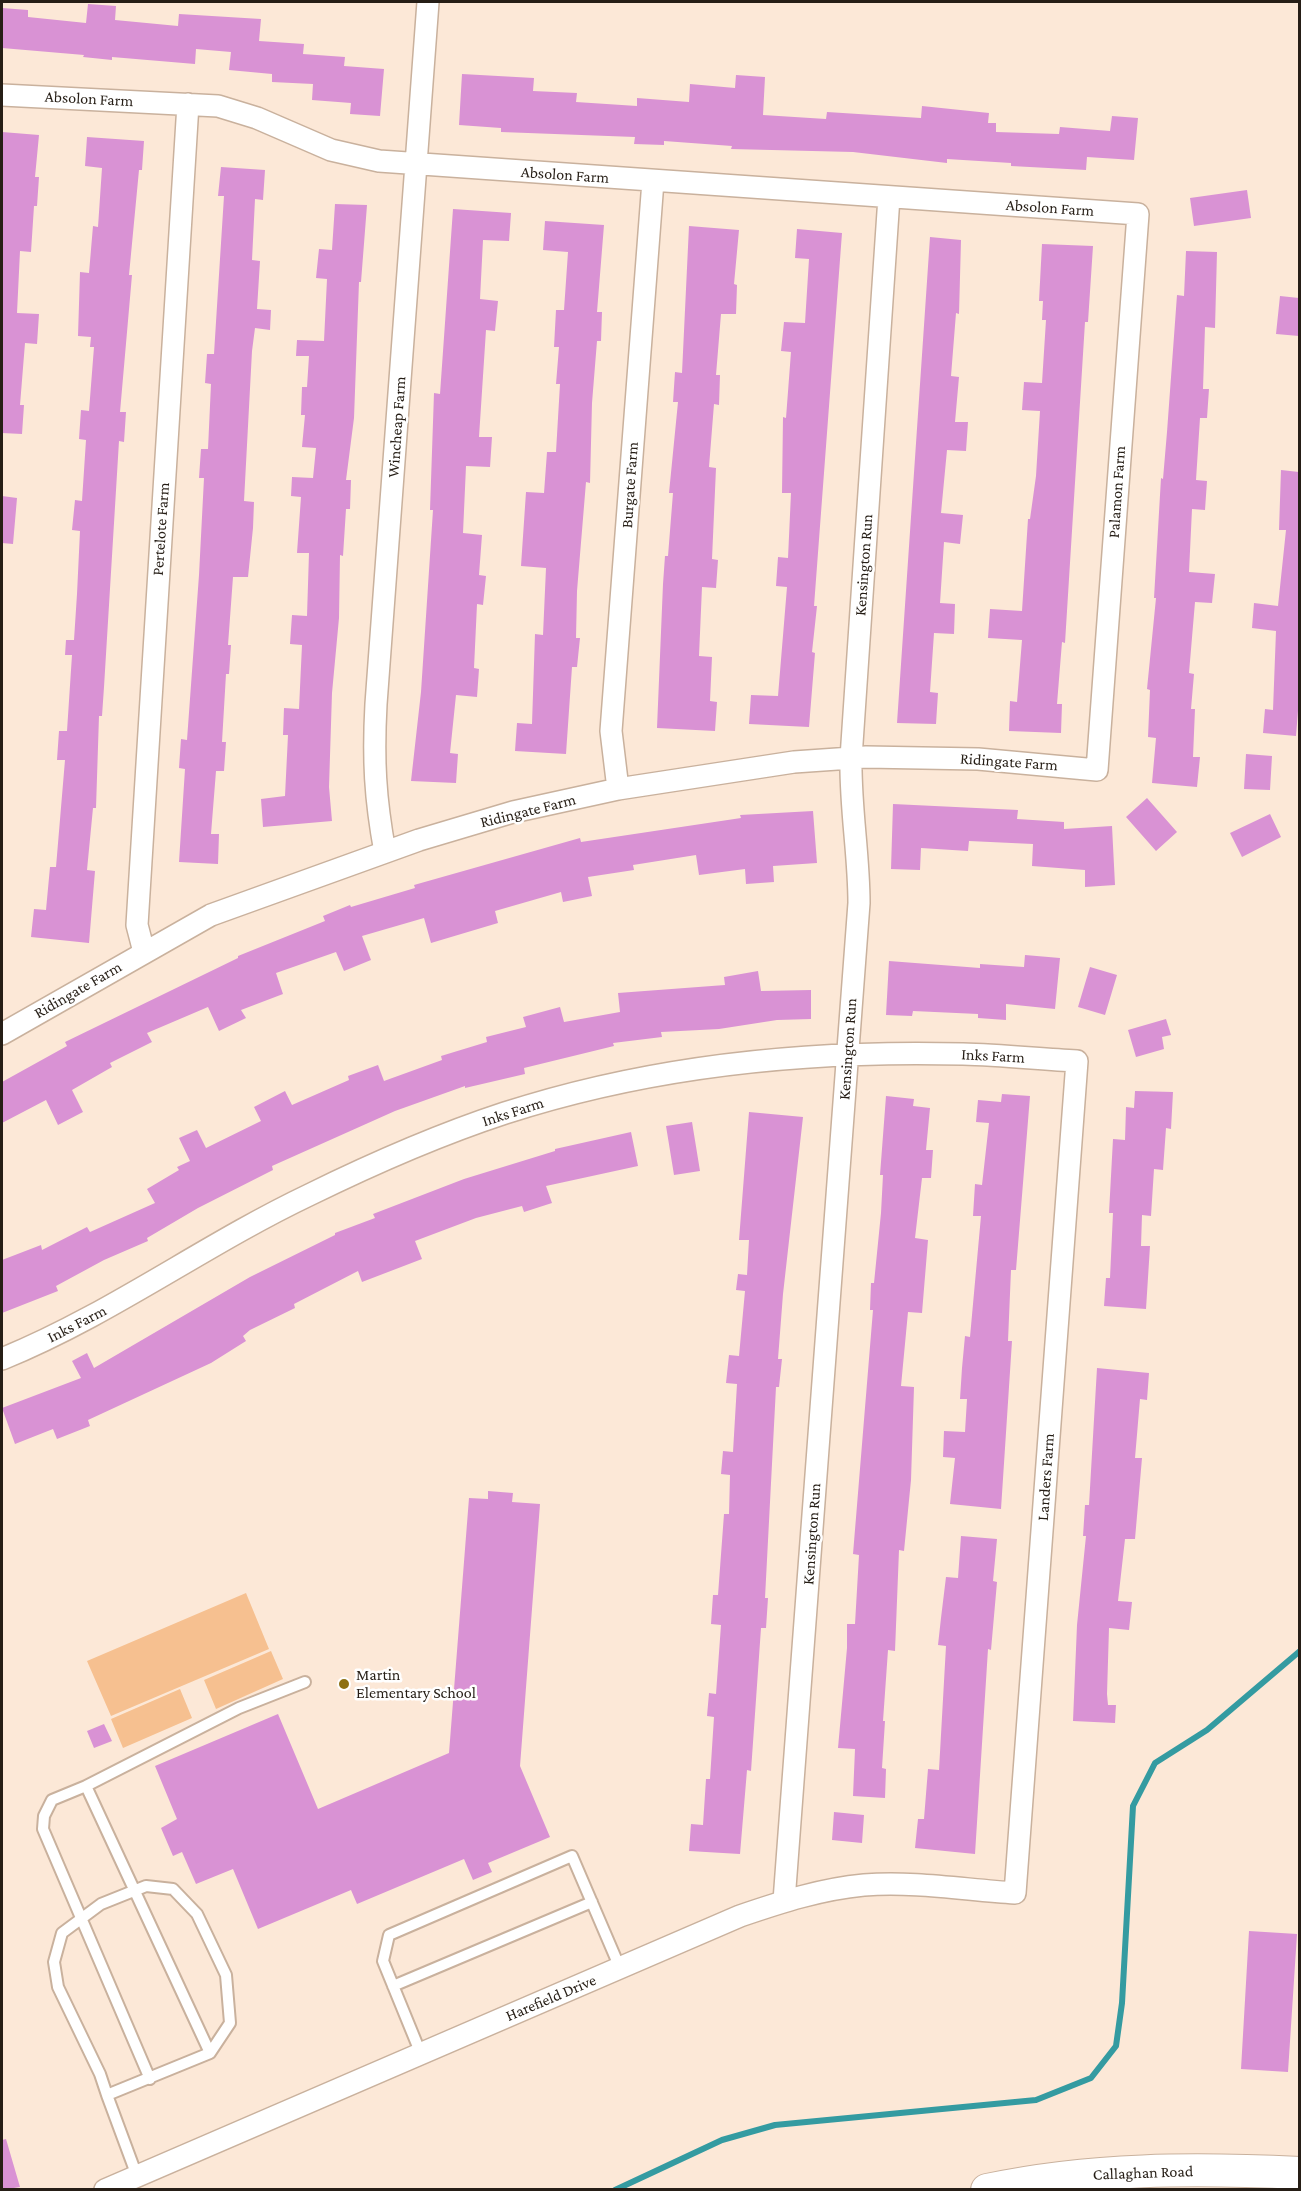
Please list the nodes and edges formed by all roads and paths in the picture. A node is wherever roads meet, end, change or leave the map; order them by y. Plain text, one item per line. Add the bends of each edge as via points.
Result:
1 (428, 2) edge
2 (2, 95) edge
3 (188, 104) junction
4 (418, 164) junction
5 (653, 181) junction
6 (889, 197) junction
7 (1138, 214) joint
8 (851, 758) junction
9 (1097, 770) joint
10 (618, 789) junction
11 (385, 852) junction
12 (144, 952) junction
13 (2, 1034) edge
14 (847, 1055) junction
15 (1077, 1061) joint
16 (2, 1359) edge
17 (305, 1682) dead end
18 (86, 1786) junction
19 (136, 1890) junction
20 (1015, 1893) joint
21 (784, 1901) junction
22 (592, 1902) junction
23 (82, 1918) junction
24 (620, 1968) junction
25 (393, 1986) junction
26 (210, 2053) junction
27 (421, 2054) junction
28 (150, 2079) junction
29 (108, 2095) junction
30 (1299, 2173) edge
31 (137, 2176) junction
32 (105, 2190) edge
33 (987, 2190) edge

1 - 4 street, Wincheap Farm
2 - 3 street, Absolon Farm
3 - 4 street, Absolon Farm via 218,106 248,115 332,150 379,161
3 - 12 street, Pertelote Farm via 137,925
4 - 5 street, Absolon Farm
4 - 11 street, Wincheap Farm via 373,751 375,800
5 - 6 street, Absolon Farm
5 - 10 street, Burgate Farm via 611,731
6 - 7 street, Absolon Farm
6 - 8 street, Kensington Run
7 - 9 street, Palamon Farm
8 - 9 street, Ridingate Farm via 978,759
8 - 10 street, Ridingate Farm via 750,767
8 - 14 street, Kensington Run via 859,903
10 - 11 street, Ridingate Farm via 513,812
11 - 12 street, Ridingate Farm via 211,915
12 - 13 street, Ridingate Farm
14 - 15 street, Inks Farm via 963,1054
14 - 16 street, Inks Farm via 664,1074 504,1113 306,1196 112,1306
14 - 21 street, Kensington Run
15 - 20 street, Landers Farm
17 - 18 lane via 239,1708
18 - 19 lane
18 - 23 lane via 52,1800 44,1816 44,1829
19 - 23 lane via 101,1904
19 - 26 lane
19 - 26 lane via 146,1886 173,1889 197,1914 226,1975 230,2023
20 - 21 street, Harefield Drive via 866,1885
21 - 24 street, Harefield Drive
22 - 24 lane
22 - 25 lane
22 - 25 lane via 572,1856 389,1935 383,1961
23 - 28 lane
23 - 29 lane via 62,1933 54,1962 58,1987
24 - 27 street, Harefield Drive
25 - 27 lane
26 - 28 lane
27 - 31 street, Harefield Drive
28 - 29 lane
29 - 31 lane
30 - 33 main road, Callaghan Road via 1117,2172
31 - 32 street, Harefield Drive

